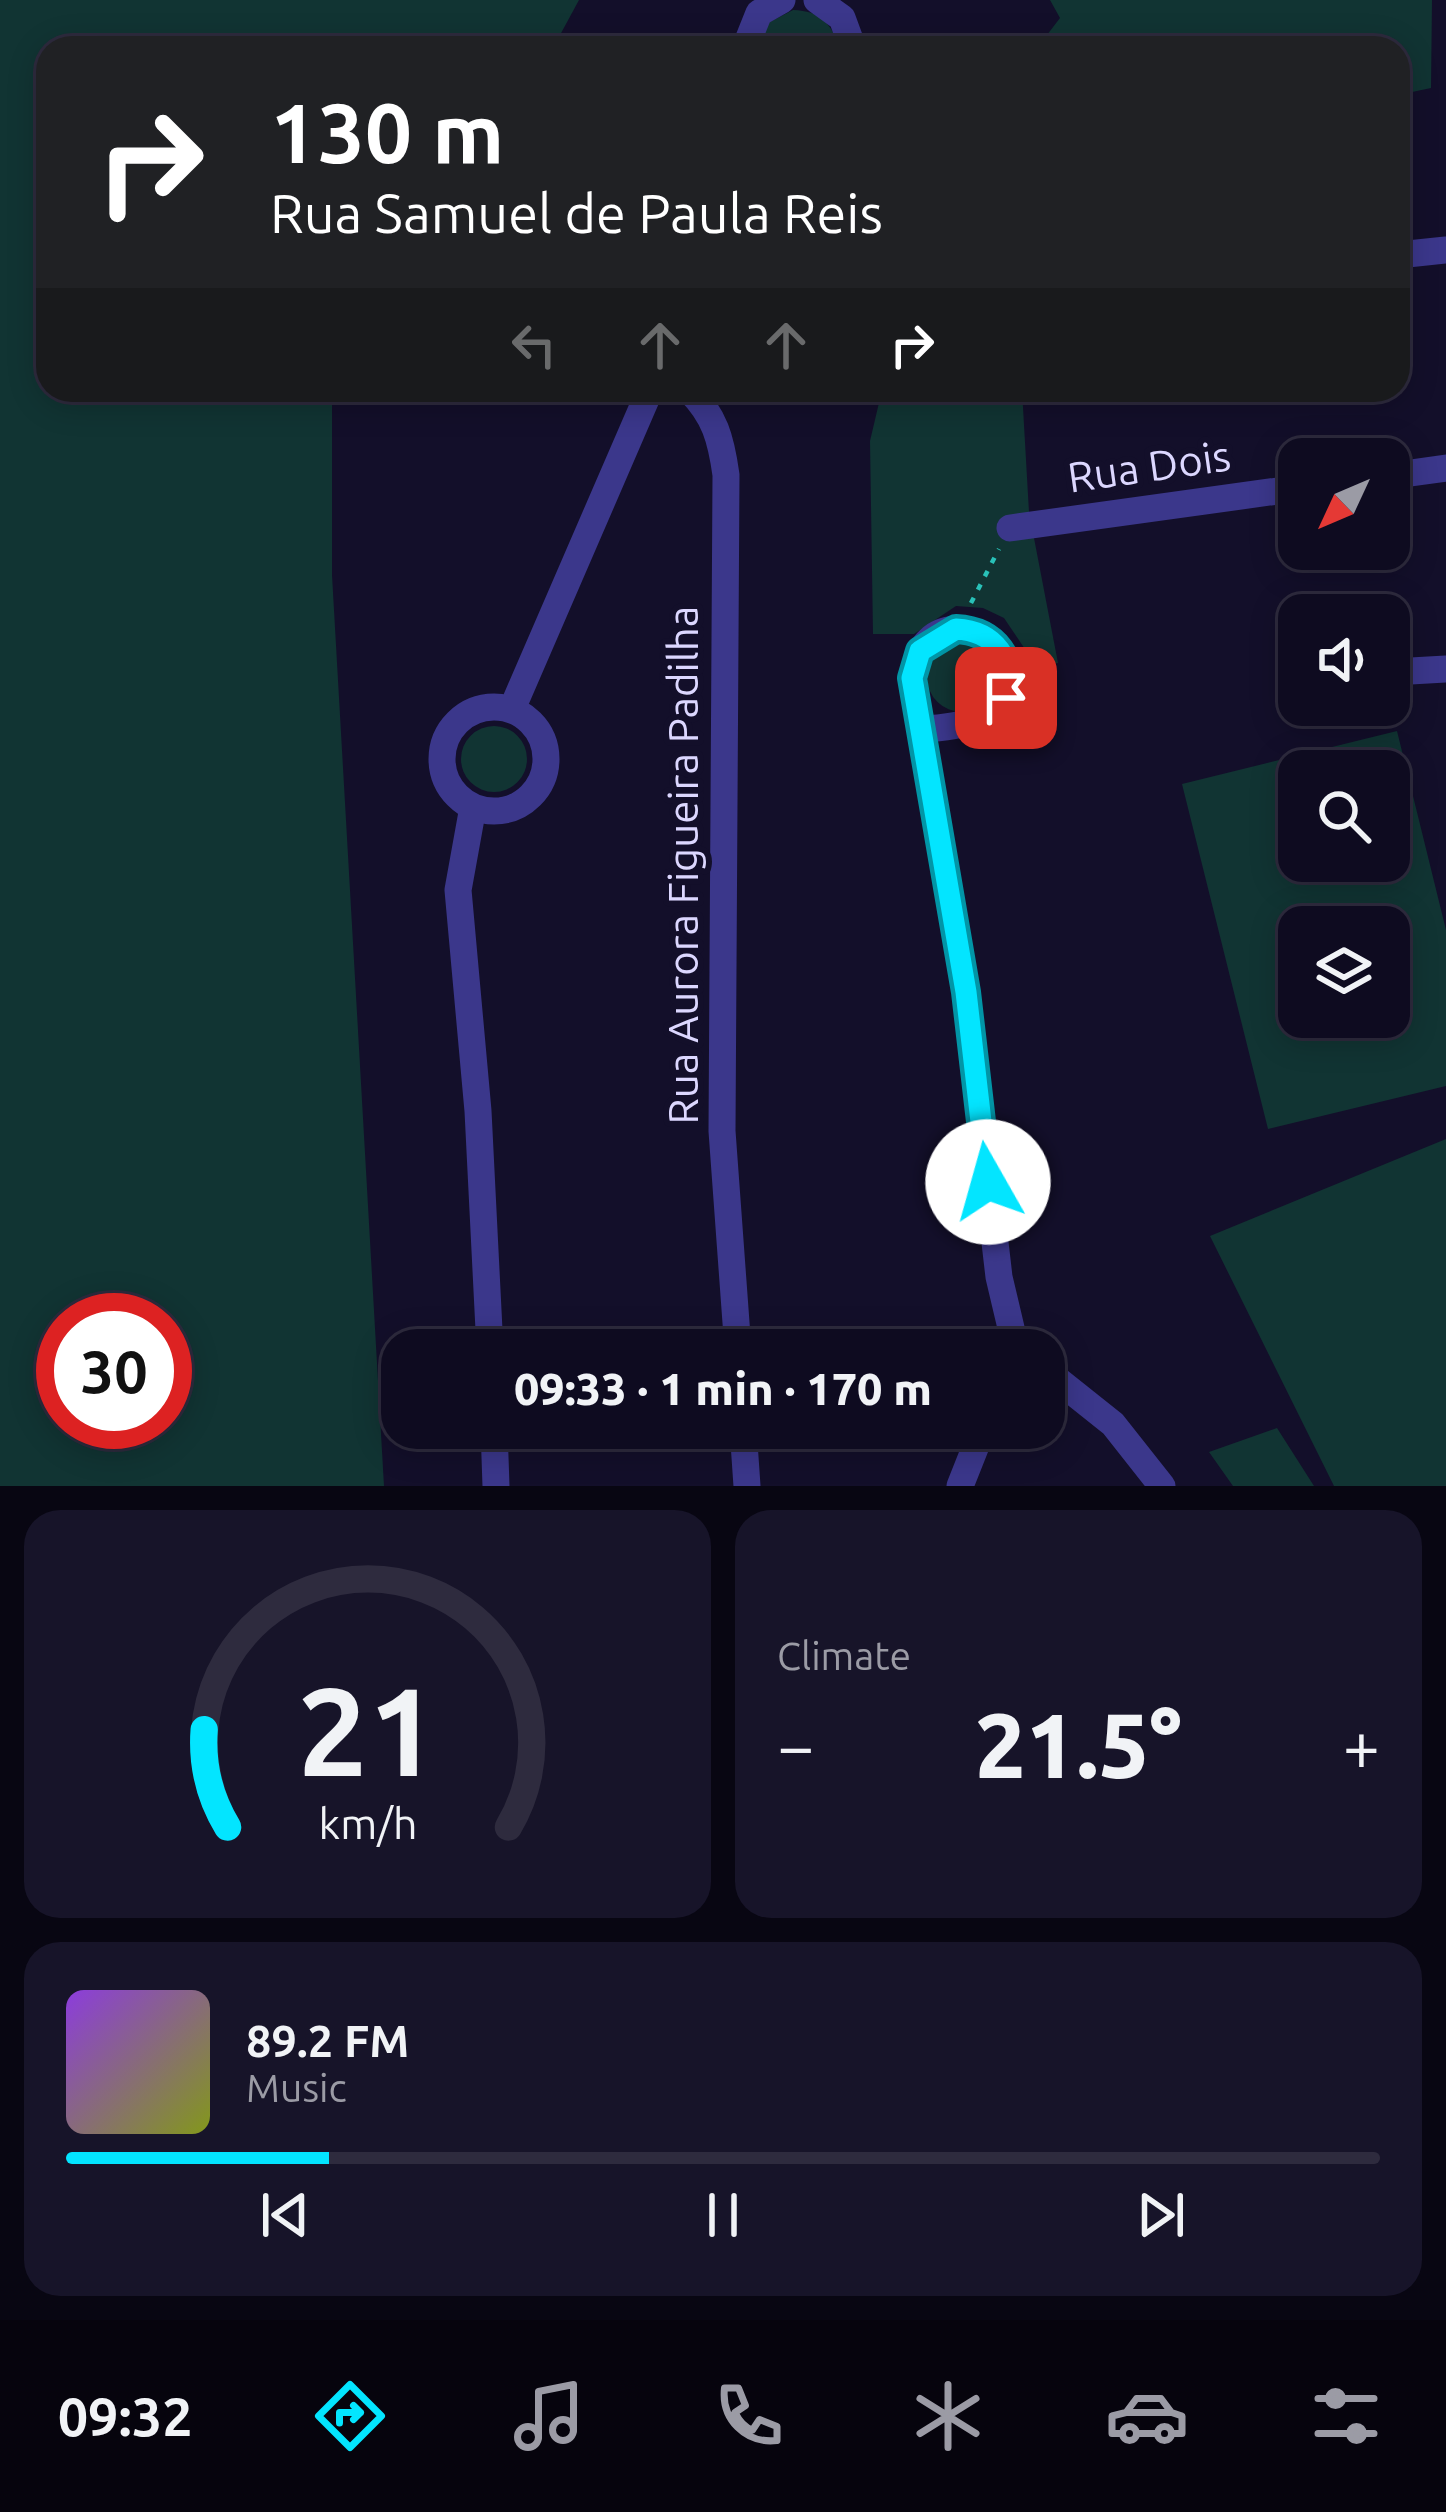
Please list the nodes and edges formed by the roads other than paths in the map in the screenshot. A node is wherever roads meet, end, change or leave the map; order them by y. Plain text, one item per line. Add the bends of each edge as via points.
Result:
1 (782, 0) edge
2 (817, 0) edge
3 (750, 36) edge
4 (849, 36) edge
5 (1446, 250) edge
6 (1410, 254) edge
7 (645, 402) edge
8 (701, 402) edge
9 (1446, 468) edge
10 (1410, 473) edge
11 (1278, 491) edge
12 (1010, 528) road end
13 (1446, 668) edge
14 (1410, 670) edge
15 (512, 709) junction
16 (922, 729) junction
17 (473, 807) junction
18 (489, 1329) edge
19 (736, 1329) edge
20 (1012, 1329) edge
21 (1065, 1386) edge
22 (495, 1449) edge
23 (744, 1449) edge
24 (975, 1449) edge
25 (496, 1486) edge
26 (747, 1486) edge
27 (960, 1486) edge
28 (1162, 1486) edge

1 - 3 street via 759,13
2 - 4 street via 842,18
5 - 6 street
7 - 15 street
8 - 19 street, Rua Aurora Figueira Padilha via 720,434 725,475 722,1131
9 - 10 street
11 - 12 street, Rua Dois
13 - 14 street
15 - 17 street via 468,713 442,750 443,773
15 - 17 street via 535,725 547,750 544,779 526,801 501,811
16 - 16 street via 915,664 930,640 958,629 983,634 1004,654 1006,698 976,725
16 - 20 street
17 - 18 street via 458,890
21 - 28 street via 1114,1424
22 - 25 street
23 - 26 street
24 - 27 street

